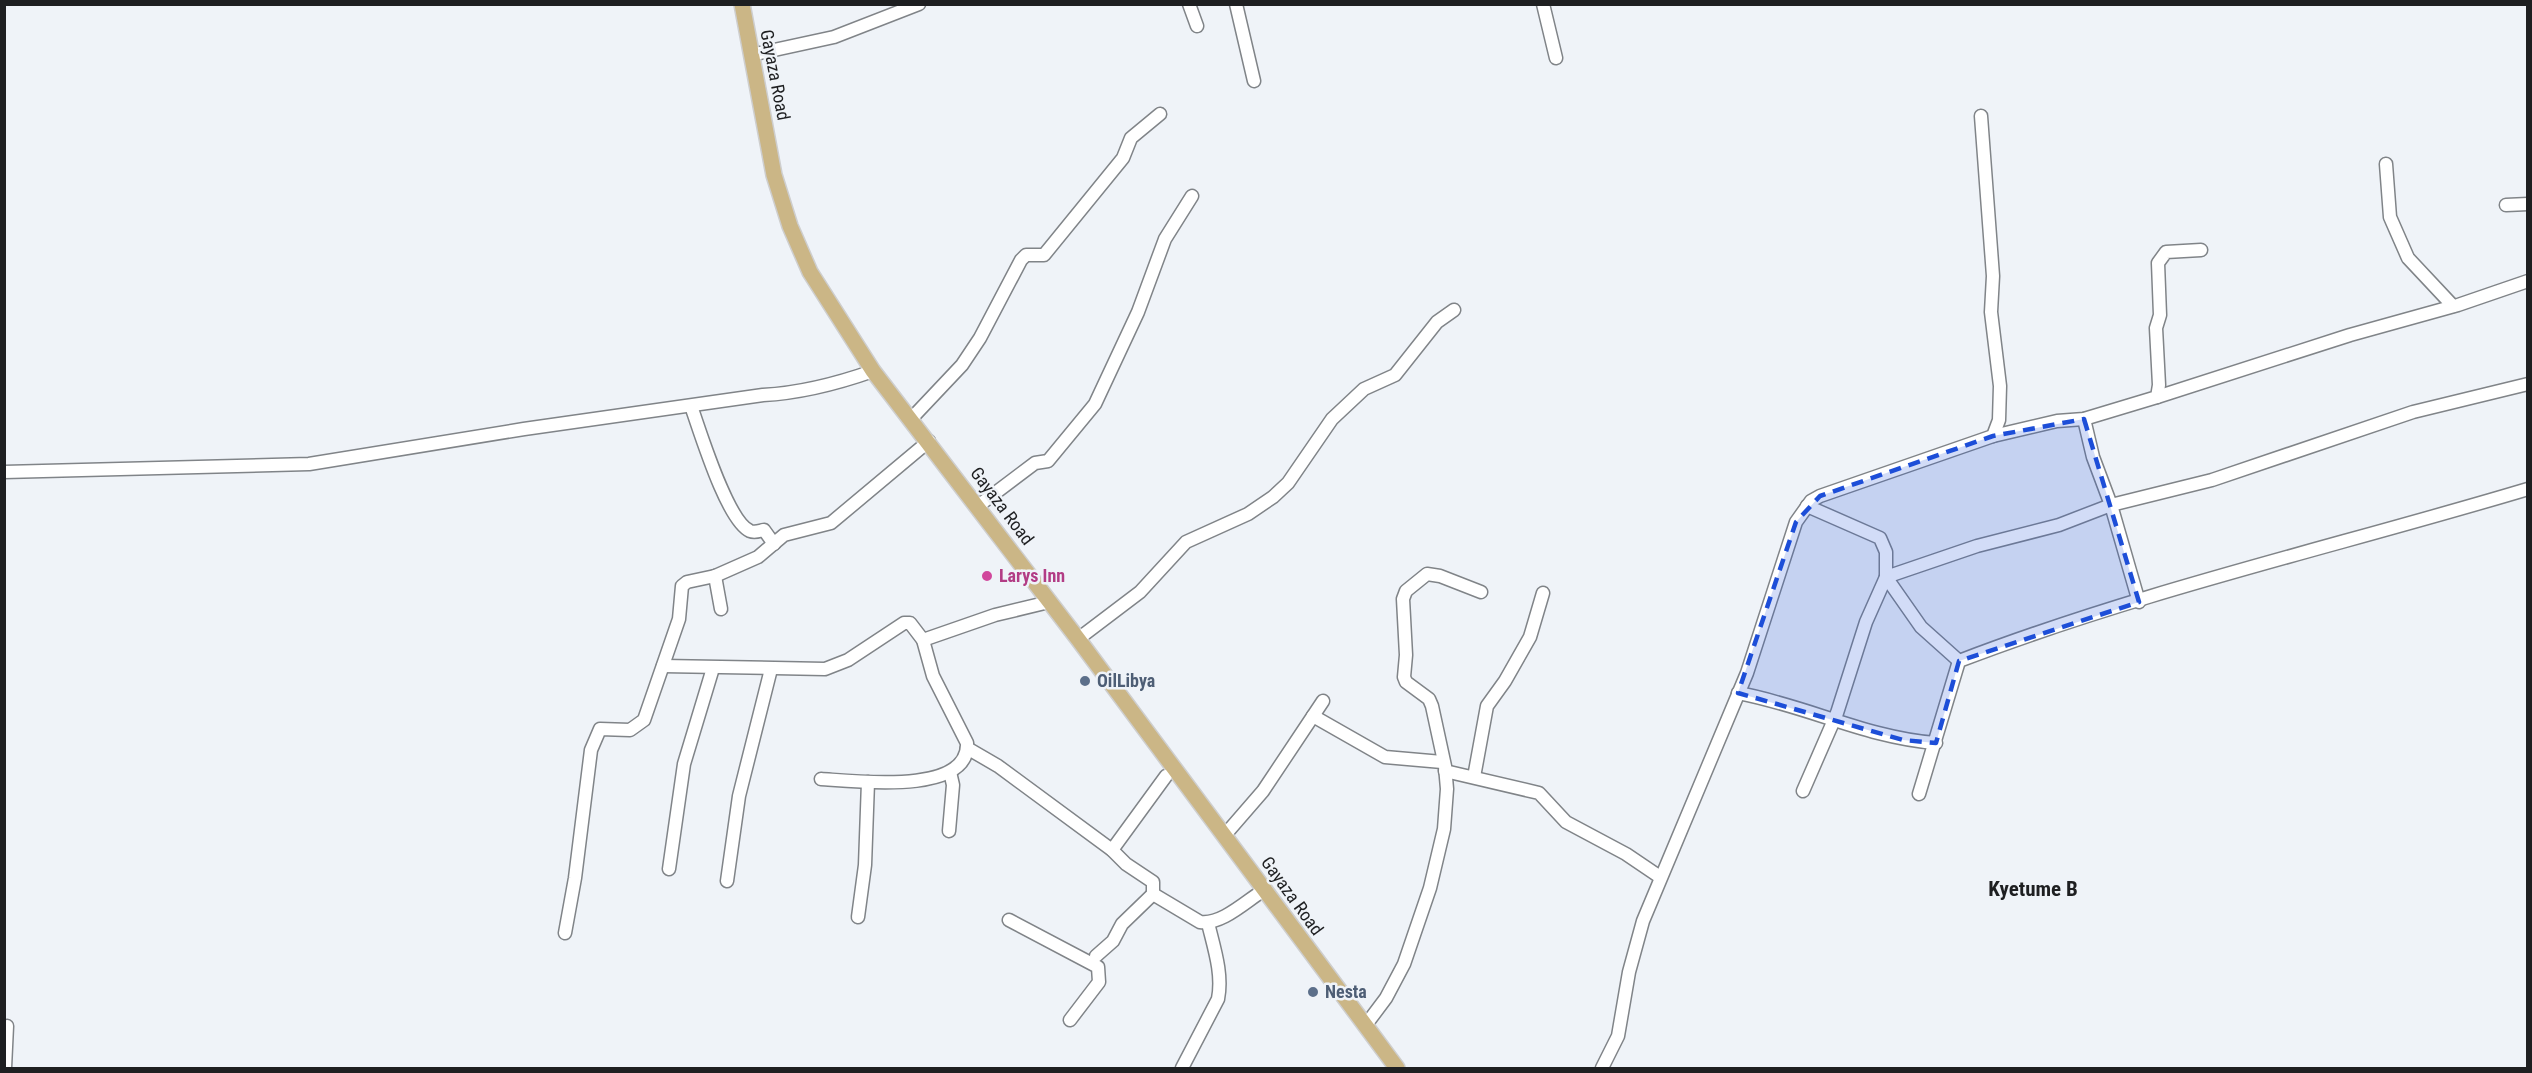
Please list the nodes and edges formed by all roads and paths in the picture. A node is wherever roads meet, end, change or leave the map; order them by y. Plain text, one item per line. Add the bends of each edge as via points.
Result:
1 (742, 4) edge
2 (919, 4) edge
3 (1189, 4) edge
4 (1236, 4) edge
5 (1544, 4) edge
6 (1197, 26) dead end
7 (751, 56) junction
8 (1556, 58) dead end
9 (1254, 81) dead end
10 (1160, 114) dead end
11 (1981, 116) dead end
12 (2386, 164) dead end
13 (1192, 196) dead end
14 (2528, 204) edge
15 (2506, 205) dead end
16 (2201, 250) dead end
17 (2528, 281) edge
18 (2453, 306) junction
19 (1454, 310) dead end
20 (873, 371) junction
21 (2528, 384) edge
22 (2157, 397) junction
23 (691, 406) junction
24 (911, 419) junction
25 (2084, 419) junction
26 (1993, 436) junction
27 (929, 441) junction
28 (4, 472) edge
29 (2528, 489) edge
30 (2111, 505) junction
31 (1808, 506) junction
32 (978, 507) junction
33 (774, 544) junction
34 (715, 576) junction
35 (1886, 577) junction
36 (1481, 592) dead end
37 (1543, 593) dead end
38 (1049, 602) junction
39 (2139, 602) junction
40 (721, 609) dead end
41 (1078, 639) junction
42 (923, 640) junction
43 (1959, 661) junction
44 (663, 666) junction
45 (713, 668) junction
46 (771, 669) junction
47 (1738, 693) junction
48 (1323, 701) dead end
49 (1313, 716) junction
50 (1833, 721) junction
51 (1936, 743) junction
52 (967, 748) junction
53 (1444, 766) junction
54 (950, 772) junction
55 (1166, 776) dead end
56 (1473, 777) junction
57 (821, 779) dead end
58 (868, 782) junction
59 (1803, 791) dead end
60 (1919, 794) dead end
61 (949, 831) dead end
62 (1224, 836) junction
63 (1112, 850) junction
64 (669, 869) dead end
65 (1660, 877) junction
66 (727, 881) dead end
67 (1264, 890) junction
68 (1153, 894) junction
69 (858, 917) dead end
70 (1010, 920) dead end
71 (1208, 923) junction
72 (565, 933) dead end
73 (1096, 956) dead end
74 (1070, 1020) dead end
75 (7, 1026) dead end
76 (1365, 1026) junction
77 (5, 1068) edge
78 (1182, 1068) edge
79 (1397, 1068) edge
80 (1602, 1068) edge

1 - 7 main road, Gayaza Road
2 - 7 street via 834,37
3 - 6 street
4 - 9 street
5 - 8 street
7 - 20 main road, Gayaza Road via 774,175 790,226 810,272
10 - 24 street via 1131,138 1123,158 1044,255 1026,255 1021,260 962,365
11 - 26 street via 1993,276 1991,312 2000,386 1999,420
12 - 18 street via 2390,217 2408,258
13 - 32 street via 1165,239 1138,312 1095,404 1048,461 1035,463
14 - 15 street
16 - 22 street via 2166,252 2158,263
17 - 18 street
18 - 22 street
19 - 41 street via 1437,322 1395,375 1364,389 1332,419 1288,483 1273,497 1248,514 1186,542 1140,592
20 - 23 street via 796,393
20 - 24 main road, Gayaza Road
21 - 30 street via 2413,412 2212,480
22 - 25 street
23 - 28 street via 309,464
23 - 33 street via 723,495 745,527 764,531
24 - 27 main road, Gayaza Road
25 - 26 street
25 - 30 street
26 - 31 street via 1820,496
27 - 32 main road, Gayaza Road
27 - 33 street via 831,523 784,535
29 - 39 street
30 - 35 street via 2059,525 1977,546
30 - 39 street
31 - 35 street via 1880,538 1886,552
31 - 47 street via 1796,522
32 - 38 main road, Gayaza Road
33 - 34 street via 758,557
34 - 40 street
34 - 44 street via 682,586 679,619
35 - 43 street via 1921,627
35 - 50 street via 1866,622
36 - 53 street via 1427,574 1406,591 1403,599 1404,677 1429,699
37 - 56 street via 1530,638 1487,706
38 - 41 main road, Gayaza Road
38 - 42 street via 995,615
39 - 43 street
41 - 62 main road, Gayaza Road
42 - 46 street via 916,628 906,622 848,660 825,669
42 - 52 street via 933,676
43 - 51 street
44 - 45 street
44 - 72 street via 648,712 638,726 597,732 591,750
45 - 46 street
45 - 64 street via 684,764
46 - 66 street via 739,796
47 - 50 street
47 - 65 street
48 - 49 street
49 - 53 street via 1385,757
49 - 62 street via 1263,791
50 - 51 street via 1903,741
50 - 59 street
51 - 60 street
52 - 54 street
52 - 63 street via 998,766
53 - 56 street
53 - 76 street via 1444,829 1430,888 1398,979
54 - 58 street via 924,781
54 - 61 street via 953,784
55 - 63 street
56 - 65 street via 1539,793 1566,822
57 - 58 street
58 - 69 street via 865,865
62 - 67 main road, Gayaza Road
63 - 68 street via 1153,882
65 - 80 street via 1636,944 1618,1036
67 - 71 street
67 - 76 main road, Gayaza Road
68 - 71 street
68 - 73 street
70 - 74 street via 1098,967 1099,982
71 - 78 street via 1220,991
75 - 77 street
76 - 79 main road, Gayaza Road

